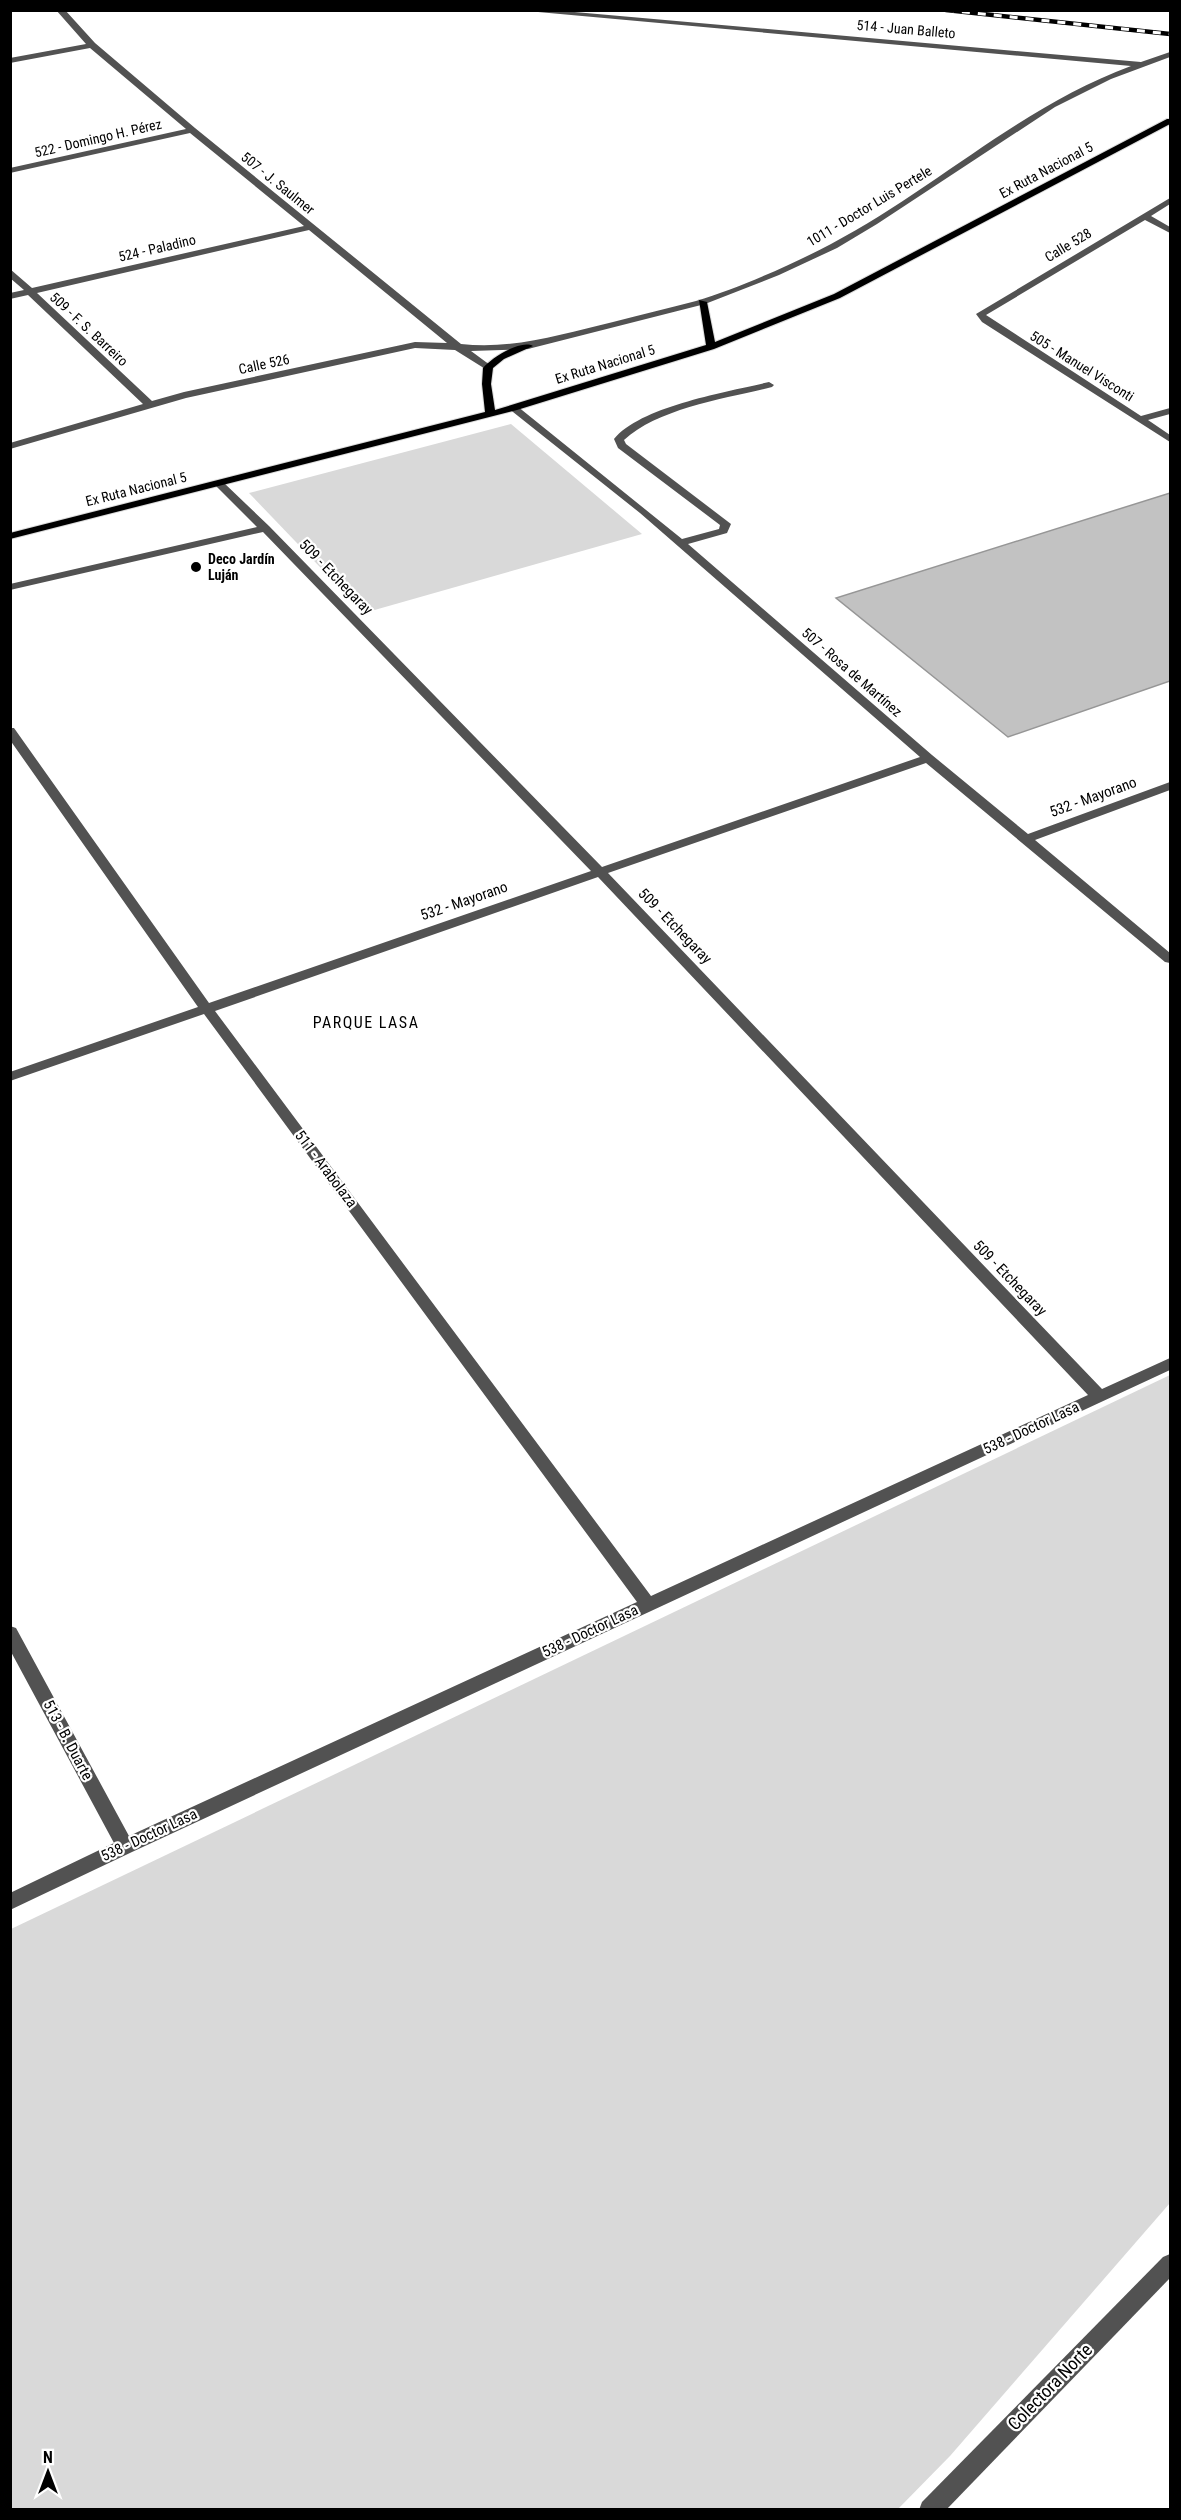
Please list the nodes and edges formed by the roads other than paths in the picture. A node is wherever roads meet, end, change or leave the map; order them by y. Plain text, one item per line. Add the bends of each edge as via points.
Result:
1 (60, 10) edge
2 (520, 10) edge
3 (92, 45) junction
4 (1170, 54) edge
5 (10, 61) edge
6 (1146, 64) junction
7 (1170, 65) edge
8 (1170, 122) edge
9 (192, 130) junction
10 (10, 171) edge
11 (1170, 201) edge
12 (1144, 216) junction
13 (310, 227) junction
14 (1170, 230) edge
15 (10, 272) edge
16 (30, 292) junction
17 (10, 296) edge
18 (702, 302) junction
19 (981, 314) joint
20 (528, 346) junction
21 (458, 347) junction
22 (711, 347) junction
23 (487, 367) junction
24 (770, 385) dead end
25 (150, 405) junction
26 (513, 408) junction
27 (1170, 411) edge
28 (490, 414) junction
29 (1141, 419) junction
30 (1170, 439) edge
31 (10, 446) edge
32 (219, 484) junction
33 (265, 528) junction
34 (10, 536) edge
35 (679, 543) junction
36 (10, 587) edge
37 (10, 731) edge
38 (928, 758) junction
39 (1170, 786) edge
40 (1027, 839) junction
41 (599, 871) junction
42 (1170, 959) edge
43 (206, 1008) junction
44 (10, 1077) edge
45 (1170, 1364) edge
46 (1100, 1397) junction
47 (648, 1604) junction
48 (10, 1633) edge
49 (125, 1846) junction
50 (10, 1902) edge
51 (1170, 2264) edge
52 (930, 2510) edge

1 - 3 street, 507 - J. Saulmer
2 - 6 street, 514 - Juan Balleto
3 - 5 street
3 - 9 street, 507 - J. Saulmer
4 - 6 street, 1011 - Doctor Luis Pertele
6 - 7 street, 514 - Juan Balleto
6 - 18 street, 1011 - Doctor Luis Pertele via 1108,77 1052,105 834,246
8 - 22 main road, Ex Ruta Nacional 5 via 837,296
9 - 10 street, 522 - Domingo H. Pérez
9 - 13 street, 507 - J. Saulmer
11 - 12 street, Calle 528
12 - 14 street
12 - 19 street, Calle 528
13 - 16 street, 524 - Paladino
13 - 21 street, 507 - J. Saulmer
15 - 16 street, 509 - F. S. Barreiro
16 - 17 street, 524 - Paladino
16 - 25 street, 509 - F. S. Barreiro
18 - 20 street, 1011 - Doctor Luis Pertele
18 - 22 main road
19 - 29 street, 505 - Manuel Visconti
20 - 21 street, Calle 526
20 - 23 main road via 494,360
21 - 23 street, 507 - J. Saulmer
21 - 25 street, Calle 526 via 415,345
22 - 26 main road, Ex Ruta Nacional 5
23 - 28 main road
24 - 35 street via 688,406 635,426 619,439 622,446 726,524 723,531
25 - 31 street, Calle 526
26 - 28 main road, Ex Ruta Nacional 5
26 - 35 street, 507 - Rosa de Martínez
27 - 29 street
28 - 32 main road, Ex Ruta Nacional 5
29 - 30 street, 505 - Manuel Visconti
32 - 33 street, 509 - Etchegaray
32 - 34 main road, Ex Ruta Nacional 5
33 - 36 street
33 - 41 street, 509 - Etchegaray
35 - 38 street, 507 - Rosa de Martínez
37 - 43 street, 511 - Arabolaza
38 - 40 street, 507 - Rosa de Martínez
38 - 41 street, 532 - Mayorano
39 - 40 street, 532 - Mayorano
40 - 42 street, 507 - Rosa de Martínez
41 - 43 street, 532 - Mayorano
41 - 46 street, 509 - Etchegaray
43 - 44 street, 532 - Mayorano
43 - 47 street, 511 - Arabolaza
45 - 46 street, 538 - Doctor Lasa
46 - 47 street, 538 - Doctor Lasa
47 - 49 street, 538 - Doctor Lasa
48 - 49 street, 513 - B. Duarte
49 - 50 street, 538 - Doctor Lasa
51 - 52 street, Colectora Norte

